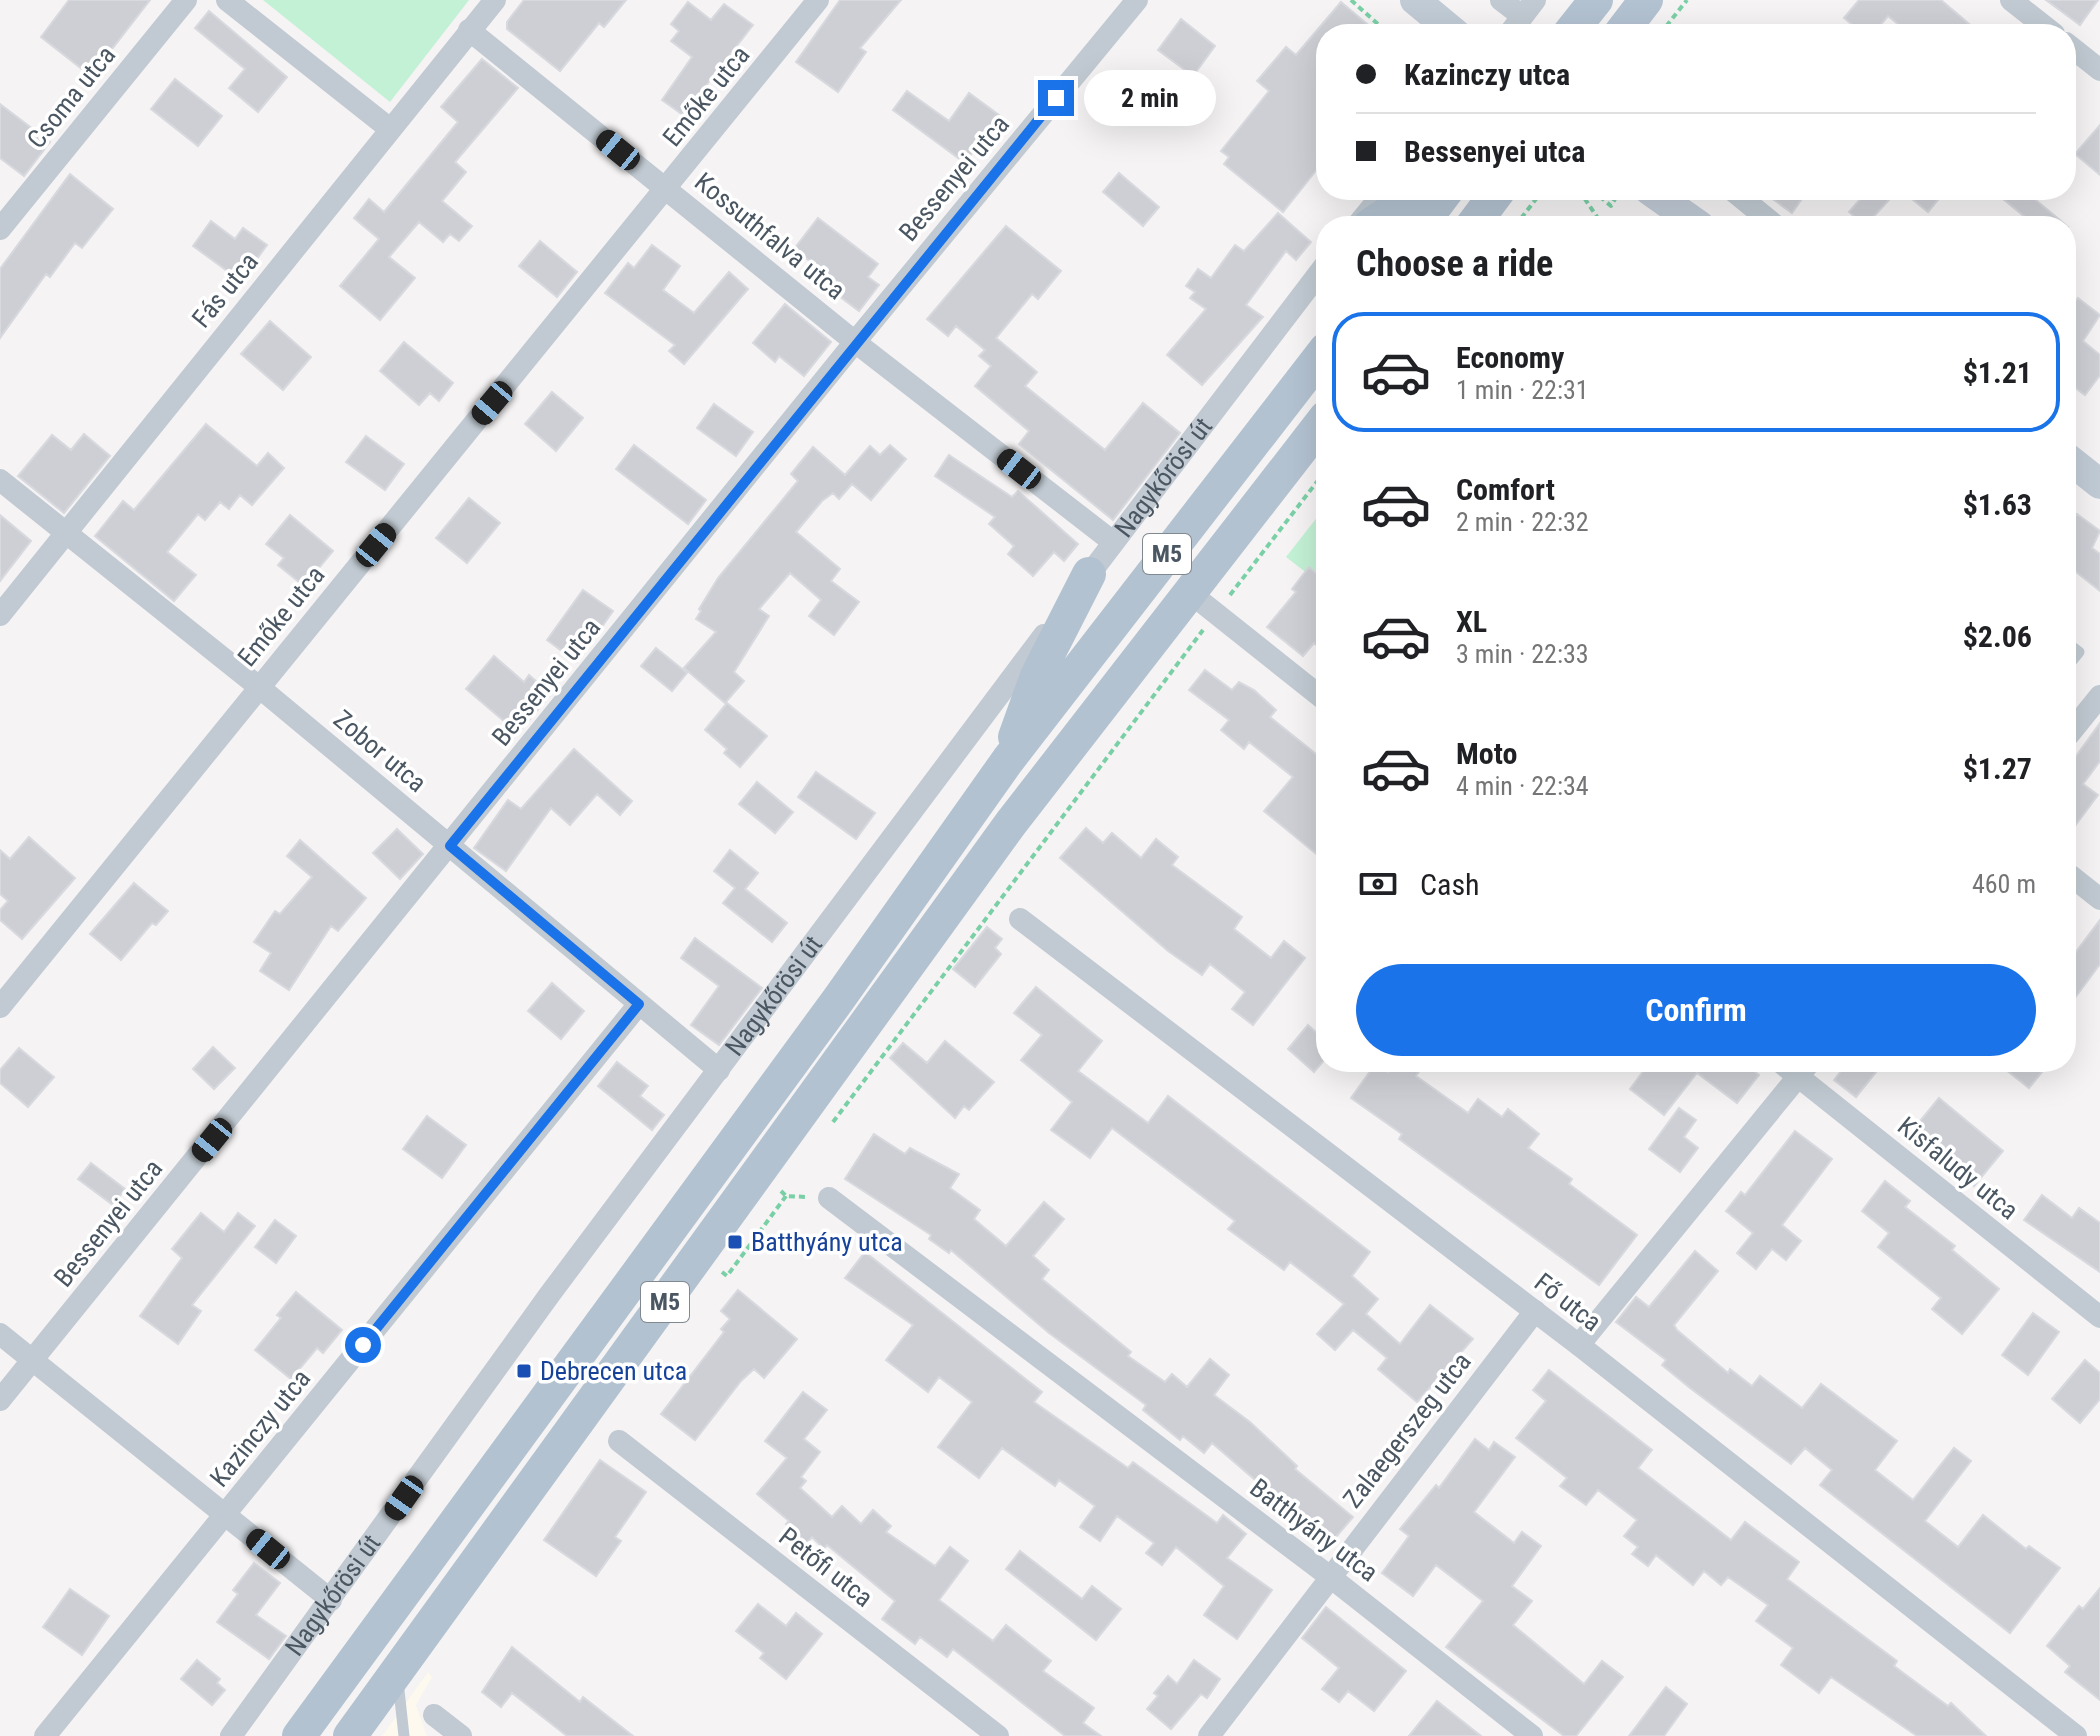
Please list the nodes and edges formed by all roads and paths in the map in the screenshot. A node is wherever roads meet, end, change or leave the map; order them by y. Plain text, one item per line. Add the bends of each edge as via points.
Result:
1 (186, 0) edge
2 (227, 0) edge
3 (495, 0) edge
4 (818, 0) edge
5 (1137, 0) edge
6 (1351, 0) edge
7 (1415, 0) edge
8 (1501, 0) edge
9 (1596, 0) edge
10 (1646, 0) edge
11 (1687, 0) edge
12 (2011, 0) edge
13 (1522, 17) edge
14 (1378, 24) edge
15 (1444, 24) edge
16 (1577, 24) edge
17 (1628, 24) edge
18 (1668, 24) edge
19 (2041, 24) edge
20 (469, 30) junction
21 (2076, 51) edge
22 (2100, 70) edge
23 (390, 129) junction
24 (667, 189) junction
25 (1378, 200) edge
26 (1407, 200) edge
27 (1535, 200) edge
28 (1663, 200) edge
29 (1744, 200) edge
30 (1364, 216) edge
31 (1384, 216) edge
32 (1523, 216) edge
33 (1686, 216) edge
34 (1764, 216) edge
35 (0, 229) edge
36 (1316, 277) edge
37 (855, 342) junction
38 (1316, 362) edge
39 (1316, 430) edge
40 (2076, 465) edge
41 (0, 480) edge
42 (1316, 483) edge
43 (2100, 484) edge
44 (66, 534) junction
45 (1113, 542) junction
46 (1089, 574) junction
47 (1189, 592) junction
48 (1216, 613) junction
49 (0, 615) edge
50 (259, 687) junction
51 (1316, 693) edge
52 (2100, 696) edge
53 (2076, 726) edge
54 (1008, 760) junction
55 (450, 846) junction
56 (2076, 880) edge
57 (2100, 899) edge
58 (1020, 919) dead end
59 (639, 1004) junction
60 (0, 1007) edge
61 (719, 1070) junction
62 (1802, 1072) edge
63 (1808, 1072) edge
64 (828, 1128) dead end
65 (791, 1179) dead end
66 (829, 1198) dead end
67 (727, 1276) dead end
68 (1535, 1311) junction
69 (2100, 1317) edge
70 (0, 1334) edge
71 (1579, 1345) junction
72 (33, 1360) junction
73 (0, 1400) edge
74 (619, 1441) dead end
75 (226, 1515) junction
76 (1329, 1576) junction
77 (331, 1600) junction
78 (397, 1671) junction
79 (434, 1715) dead end
80 (45, 1736) edge
81 (231, 1736) edge
82 (299, 1736) edge
83 (350, 1736) edge
84 (404, 1736) edge
85 (461, 1736) edge
86 (998, 1736) edge
87 (1209, 1736) edge
88 (1532, 1736) edge
89 (2076, 1736) edge

1 - 35 street, Csoma utca
2 - 23 street
3 - 20 street, Fás utca
4 - 24 street, Emőke utca
5 - 37 street, Bessenyei utca
6 - 14 path
7 - 15 street
8 - 13 street
9 - 16 main road
10 - 17 main road
11 - 18 path
12 - 19 street
20 - 23 street, Fás utca
20 - 24 street, Kossuthfalva utca
21 - 22 street
23 - 44 street, Fás utca
24 - 37 street, Kossuthfalva utca
24 - 50 street, Emőke utca
25 - 30 street
26 - 31 main road
27 - 32 path
28 - 33 street
29 - 34 street
36 - 45 street, Nagykőrösi út
37 - 45 street, Kossuthfalva utca
37 - 55 street, Bessenyei utca
38 - 54 main road, Nagykőrösi út / M5
39 - 47 main road, M5
40 - 43 street
41 - 44 street, Zobor utca
42 - 48 path
44 - 49 street, Fás utca
44 - 50 street, Zobor utca
45 - 46 street, Nagykőrösi út
46 - 54 main road via 1025,704
46 - 61 street, Nagykőrösi út
47 - 48 street
47 - 78 main road, M5 via 1011,823
48 - 51 street
48 - 64 path
50 - 55 street, Zobor utca
50 - 60 street, Emőke utca
52 - 53 street
54 - 82 main road, Nagykőrösi út / M5
55 - 59 street, Zobor utca
55 - 72 street, Bessenyei utca
56 - 57 street
58 - 68 street, Fő utca
59 - 61 street, Zobor utca
59 - 75 street, Kazinczy utca
61 - 77 street, Nagykőrösi út via 550,1294
62 - 71 street
63 - 69 street, Kisfaludy utca
65 - 67 path via 781,1191 786,1196
66 - 76 street, Batthyány utca
68 - 71 street, Fő utca
68 - 76 street, Zalaegerszeg utca
70 - 72 street
71 - 89 street, Fő utca
72 - 73 street, Bessenyei utca
72 - 75 street
74 - 86 street, Petőfi utca
75 - 77 street
75 - 80 street, Kazinczy utca
76 - 87 street, Zalaegerszeg utca
76 - 88 street, Batthyány utca
77 - 81 street, Nagykőrösi út
78 - 83 main road, M5
78 - 84 lane
79 - 85 street

